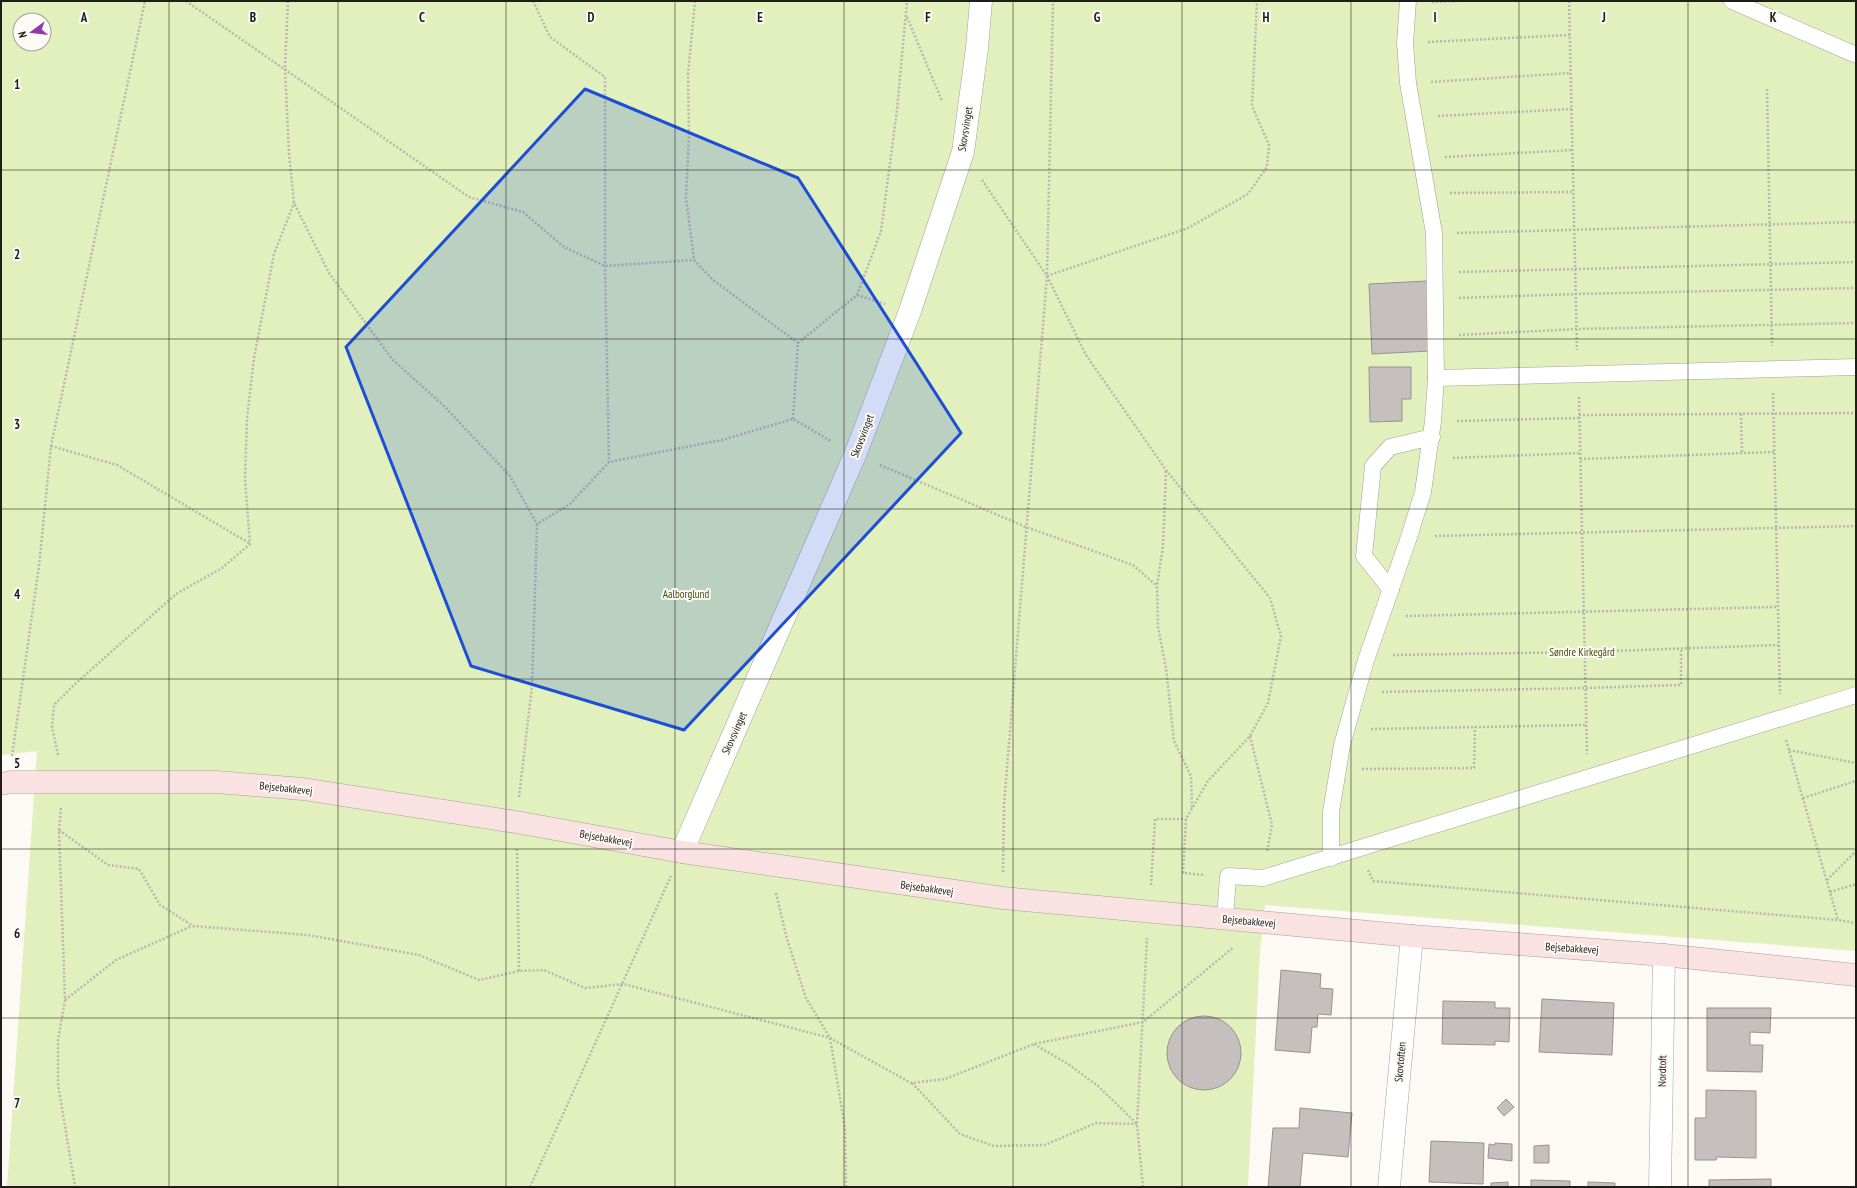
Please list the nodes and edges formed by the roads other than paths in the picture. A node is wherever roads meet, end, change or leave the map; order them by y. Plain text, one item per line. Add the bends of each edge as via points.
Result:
1 (981, 1) edge
2 (1408, 1) edge
3 (1732, 1) edge
4 (1856, 55) edge
5 (1856, 367) edge
6 (1436, 378) junction
7 (1433, 429) junction
8 (1391, 590) junction
9 (1856, 695) edge
10 (6, 783) edge
11 (682, 852) junction
12 (1331, 858) junction
13 (1224, 919) junction
14 (1412, 936) junction
15 (1664, 955) junction
16 (1856, 975) edge
17 (1389, 1187) edge
18 (1660, 1187) edge

1 - 11 street, Skovsvinget via 963,152 910,311 855,455
2 - 6 lane via 1405,43 1408,83 1434,233
3 - 4 lane
5 - 6 lane
6 - 7 lane
7 - 8 lane via 1423,492
7 - 8 lane via 1390,446 1373,466 1364,556
8 - 12 lane via 1346,729 1331,812
9 - 12 lane
10 - 11 street, Bejsebakkevej via 217,782 295,788 516,822
11 - 13 street, Bejsebakkevej via 1003,898
12 - 13 lane via 1263,878 1228,876
13 - 14 street, Bejsebakkevej
14 - 15 street, Bejsebakkevej
14 - 17 street, Skovtoften
15 - 16 street, Bejsebakkevej
15 - 18 street, Nordtoft

